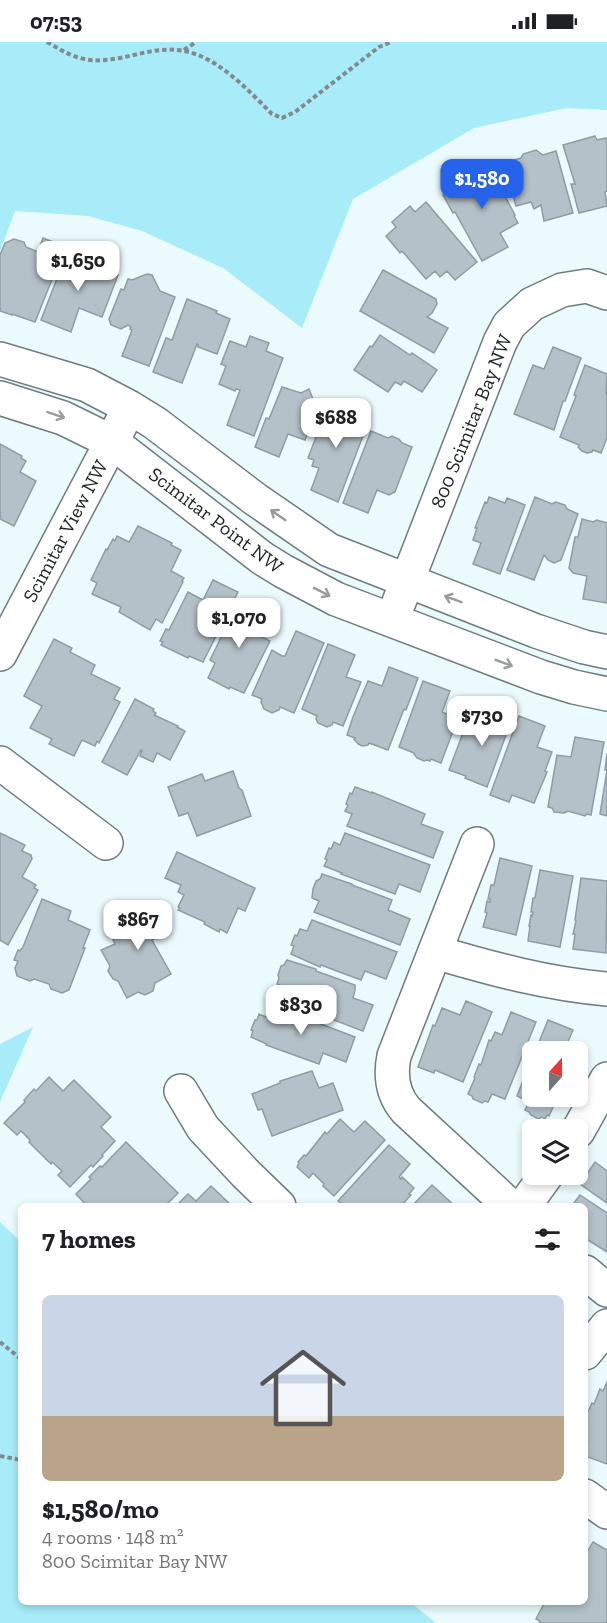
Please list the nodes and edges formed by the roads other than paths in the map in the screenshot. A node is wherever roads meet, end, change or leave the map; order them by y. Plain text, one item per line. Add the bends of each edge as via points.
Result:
1 (607, 292) edge
2 (0, 359) edge
3 (0, 398) edge
4 (129, 407) junction
5 (112, 442) junction
6 (407, 581) junction
7 (392, 621) junction
8 (607, 652) edge
9 (0, 654) edge
10 (607, 694) edge
11 (0, 763) edge
12 (106, 843) dead end
13 (477, 844) dead end
14 (435, 952) junction
15 (607, 989) edge
16 (607, 1079) edge
17 (181, 1091) dead end
18 (585, 1119) edge
19 (539, 1185) edge
20 (276, 1203) edge
21 (507, 1203) edge
22 (526, 1203) edge
23 (588, 1274) edge
24 (607, 1290) edge
25 (607, 1326) edge
26 (588, 1349) edge
27 (588, 1498) edge
28 (607, 1512) edge

1 - 6 street, 800 Scimitar Bay NW via 587,286 562,291 532,304 509,325
2 - 4 street, Scimitar Point NW via 87,385
3 -> 5 street, Scimitar Point NW via 63,418
4 - 5 street, Scimitar View NW
6 -> 4 street, Scimitar Point NW via 322,545
5 -> 7 street, Scimitar Point NW via 283,572
5 - 9 street, Scimitar View NW
6 - 7 street, 800 Scimitar Bay NW
8 -> 6 street, Scimitar Point NW via 536,631
7 -> 10 street, Scimitar Point NW via 541,678
11 - 12 street
13 - 14 street
14 - 15 street via 526,978
14 - 21 street via 394,1056 393,1084 406,1110
16 - 18 street
17 - 20 street via 203,1128
19 - 22 street
23 - 24 street
25 - 26 street
27 - 28 street

